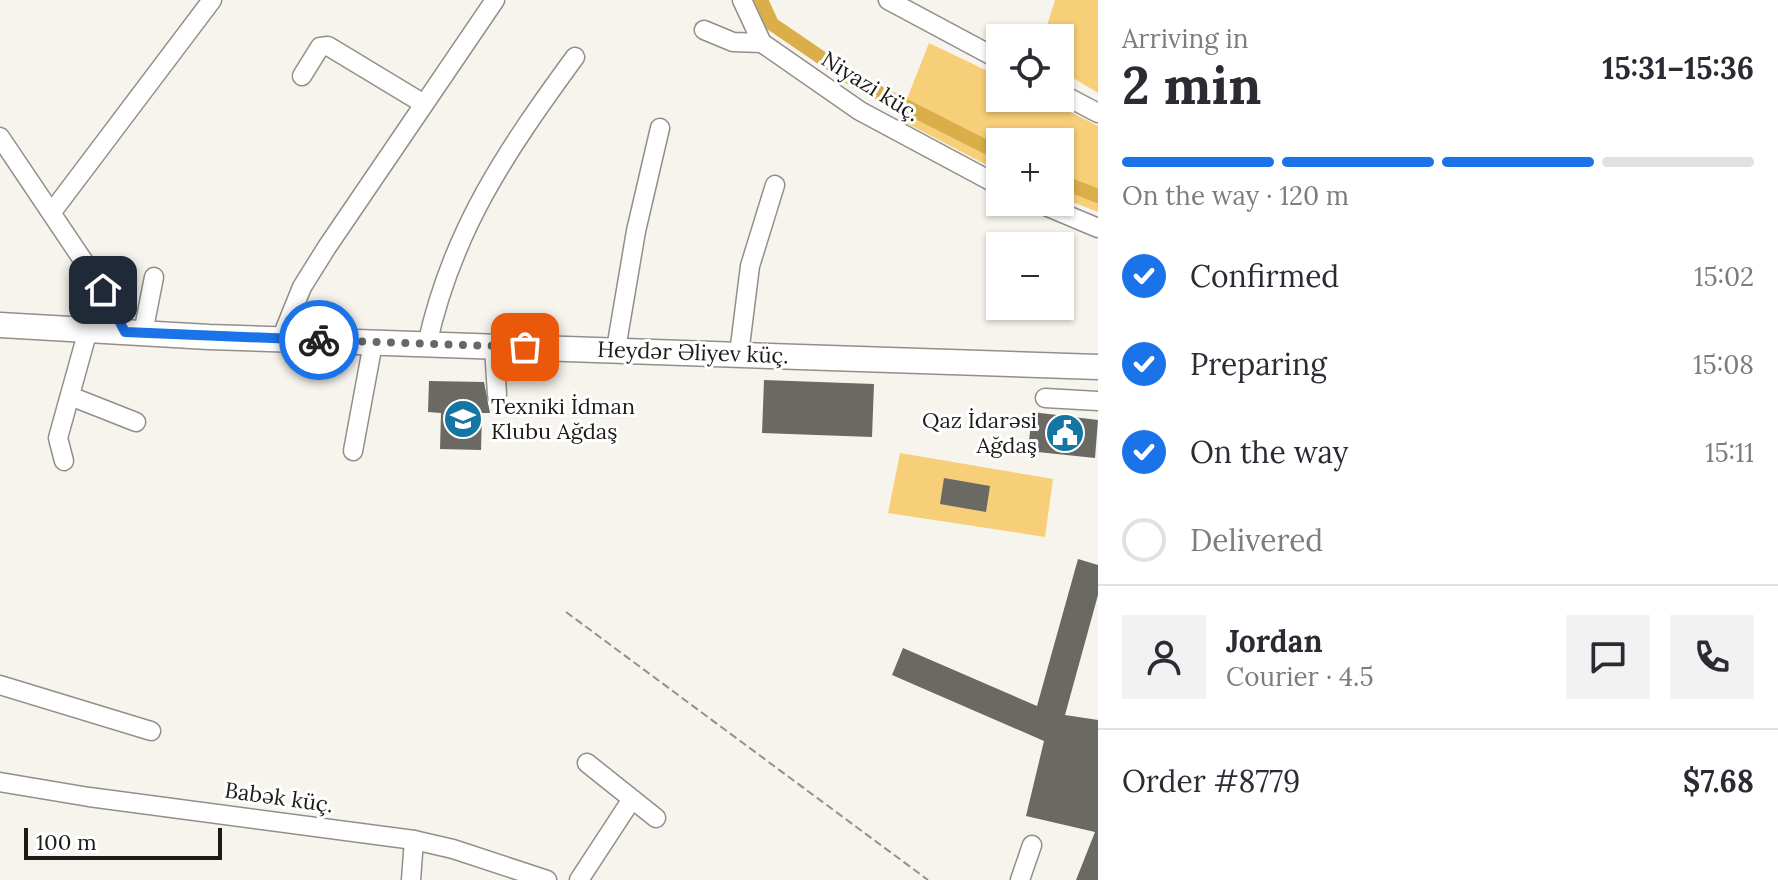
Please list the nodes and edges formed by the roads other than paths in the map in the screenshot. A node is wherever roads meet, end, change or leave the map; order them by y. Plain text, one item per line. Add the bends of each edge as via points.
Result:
1 (212, 0) edge
2 (495, 0) edge
3 (742, 0) edge
4 (888, 0) edge
5 (704, 30) dead end
6 (762, 43) junction
7 (986, 52) edge
8 (575, 57) dead end
9 (302, 76) dead end
10 (1074, 100) edge
11 (424, 104) junction
12 (1098, 113) edge
13 (660, 128) dead end
14 (0, 137) edge
15 (986, 178) edge
16 (775, 185) dead end
17 (52, 212) junction
18 (1069, 216) edge
19 (1098, 228) edge
20 (154, 277) dead end
21 (0, 325) edge
22 (88, 330) junction
23 (134, 332) junction
24 (281, 339) junction
25 (373, 343) junction
26 (427, 345) junction
27 (494, 346) junction
28 (616, 349) junction
29 (739, 354) junction
30 (1098, 367) edge
31 (497, 395) dead end
32 (70, 396) junction
33 (1045, 398) dead end
34 (1098, 401) edge
35 (136, 422) dead end
36 (353, 451) dead end
37 (64, 461) dead end
38 (0, 685) edge
39 (151, 731) dead end
40 (587, 763) dead end
41 (0, 782) edge
42 (632, 799) junction
43 (656, 818) dead end
44 (414, 840) junction
45 (1032, 845) dead end
46 (411, 880) edge
47 (547, 880) edge
48 (579, 880) edge
49 (1020, 880) edge

1 - 17 street
2 - 11 street
3 - 6 street
4 - 7 street
5 - 6 street via 733,42
6 - 15 street, Niyazi küç. via 860,111
8 - 26 street via 509,147 476,205 445,278
9 - 11 street via 320,47 328,46
10 - 12 street
11 - 24 street via 302,287
13 - 28 street
14 - 17 street
16 - 29 street via 750,266
17 - 23 street
18 - 19 street
20 - 23 street
21 - 22 main road, Heydər Əliyev küç.
22 - 23 main road, Heydər Əliyev küç.
22 - 32 street
23 - 24 main road, Heydər Əliyev küç.
24 - 25 main road, Heydər Əliyev küç.
25 - 26 main road, Heydər Əliyev küç.
25 - 36 street
26 - 27 main road, Heydər Əliyev küç.
27 - 28 main road, Heydər Əliyev küç.
27 - 31 street
28 - 29 main road, Heydər Əliyev küç.
29 - 30 main road, Heydər Əliyev küç.
32 - 35 street
32 - 37 street via 58,438
33 - 34 street
38 - 39 street
40 - 42 street
41 - 44 street, Babək küç.
42 - 43 street
42 - 48 street
44 - 46 street
44 - 47 street, Babək küç.
45 - 49 street

